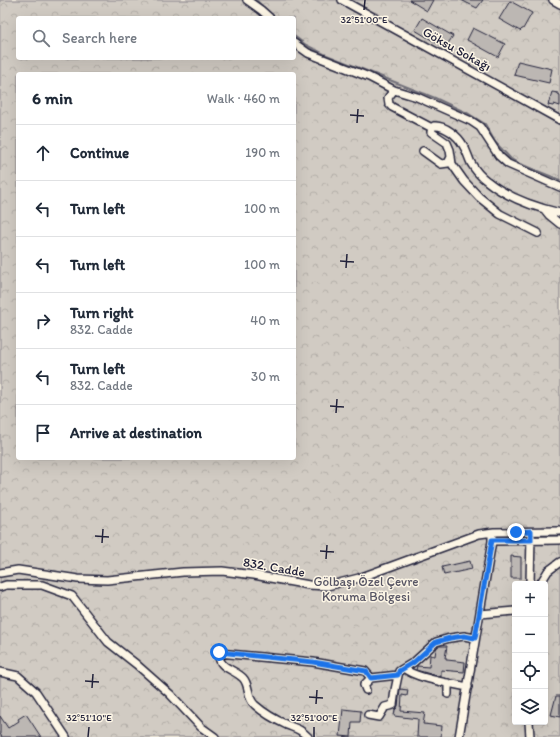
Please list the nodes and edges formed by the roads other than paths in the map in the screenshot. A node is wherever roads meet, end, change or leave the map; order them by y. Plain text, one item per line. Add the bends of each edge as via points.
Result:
1 (247, 0) edge
2 (342, 0) edge
3 (553, 0) edge
4 (560, 4) edge
5 (268, 16) edge
6 (296, 44) edge
7 (394, 90) junction
8 (560, 120) edge
9 (432, 128) junction
10 (423, 152) dead end
11 (451, 157) junction
12 (560, 187) edge
13 (545, 210) junction
14 (560, 213) edge
15 (560, 224) edge
16 (538, 233) dead end
17 (531, 531) junction
18 (560, 531) edge
19 (531, 540) junction
20 (560, 540) edge
21 (560, 562) edge
22 (0, 573) edge
23 (530, 581) edge
24 (542, 581) edge
25 (0, 587) edge
26 (512, 612) edge
27 (480, 614) junction
28 (475, 638) junction
29 (404, 668) junction
30 (0, 672) edge
31 (398, 675) junction
32 (371, 678) junction
33 (448, 683) junction
34 (468, 687) junction
35 (366, 690) dead end
36 (448, 694) dead end
37 (368, 715) dead end
38 (530, 725) edge
39 (66, 737) edge
40 (215, 737) edge
41 (308, 737) edge
42 (459, 737) edge
43 (530, 737) edge

1 - 5 street
2 - 8 street, Göksu Sokağı
3 - 4 street
6 - 7 street via 308,53 369,77
7 - 9 street via 388,98 392,107
7 - 12 street via 417,97 471,121 480,127 499,156 508,164
9 - 11 street via 431,132 447,143
9 - 13 street via 439,126 458,138 470,162 488,182 530,206
10 - 11 street via 441,164 448,163
11 - 16 street via 458,173 479,198 500,214
13 - 14 street
13 - 15 street
17 - 18 street, 832. Cadde
17 - 19 street
17 - 22 street, 832. Cadde via 479,534 359,578 327,586 222,571 183,572 107,580 78,579 18,570
19 - 20 street
19 - 23 street
19 - 27 street via 492,538
21 - 24 street via 548,571
25 - 40 street via 42,585 72,596 108,642 170,694 201,727
26 - 27 street
27 - 28 street
28 - 29 street via 464,636 436,642
28 - 34 street
29 - 31 street
29 - 33 street via 407,672
30 - 39 street via 18,676 36,692
31 - 32 street
31 - 37 street via 393,705 385,707 380,716
32 - 35 street via 364,685
32 - 41 street via 366,671 313,662 219,652 222,664 244,679 254,704 287,725 301,730
33 - 34 street
33 - 36 street
34 - 42 street
38 - 43 street

